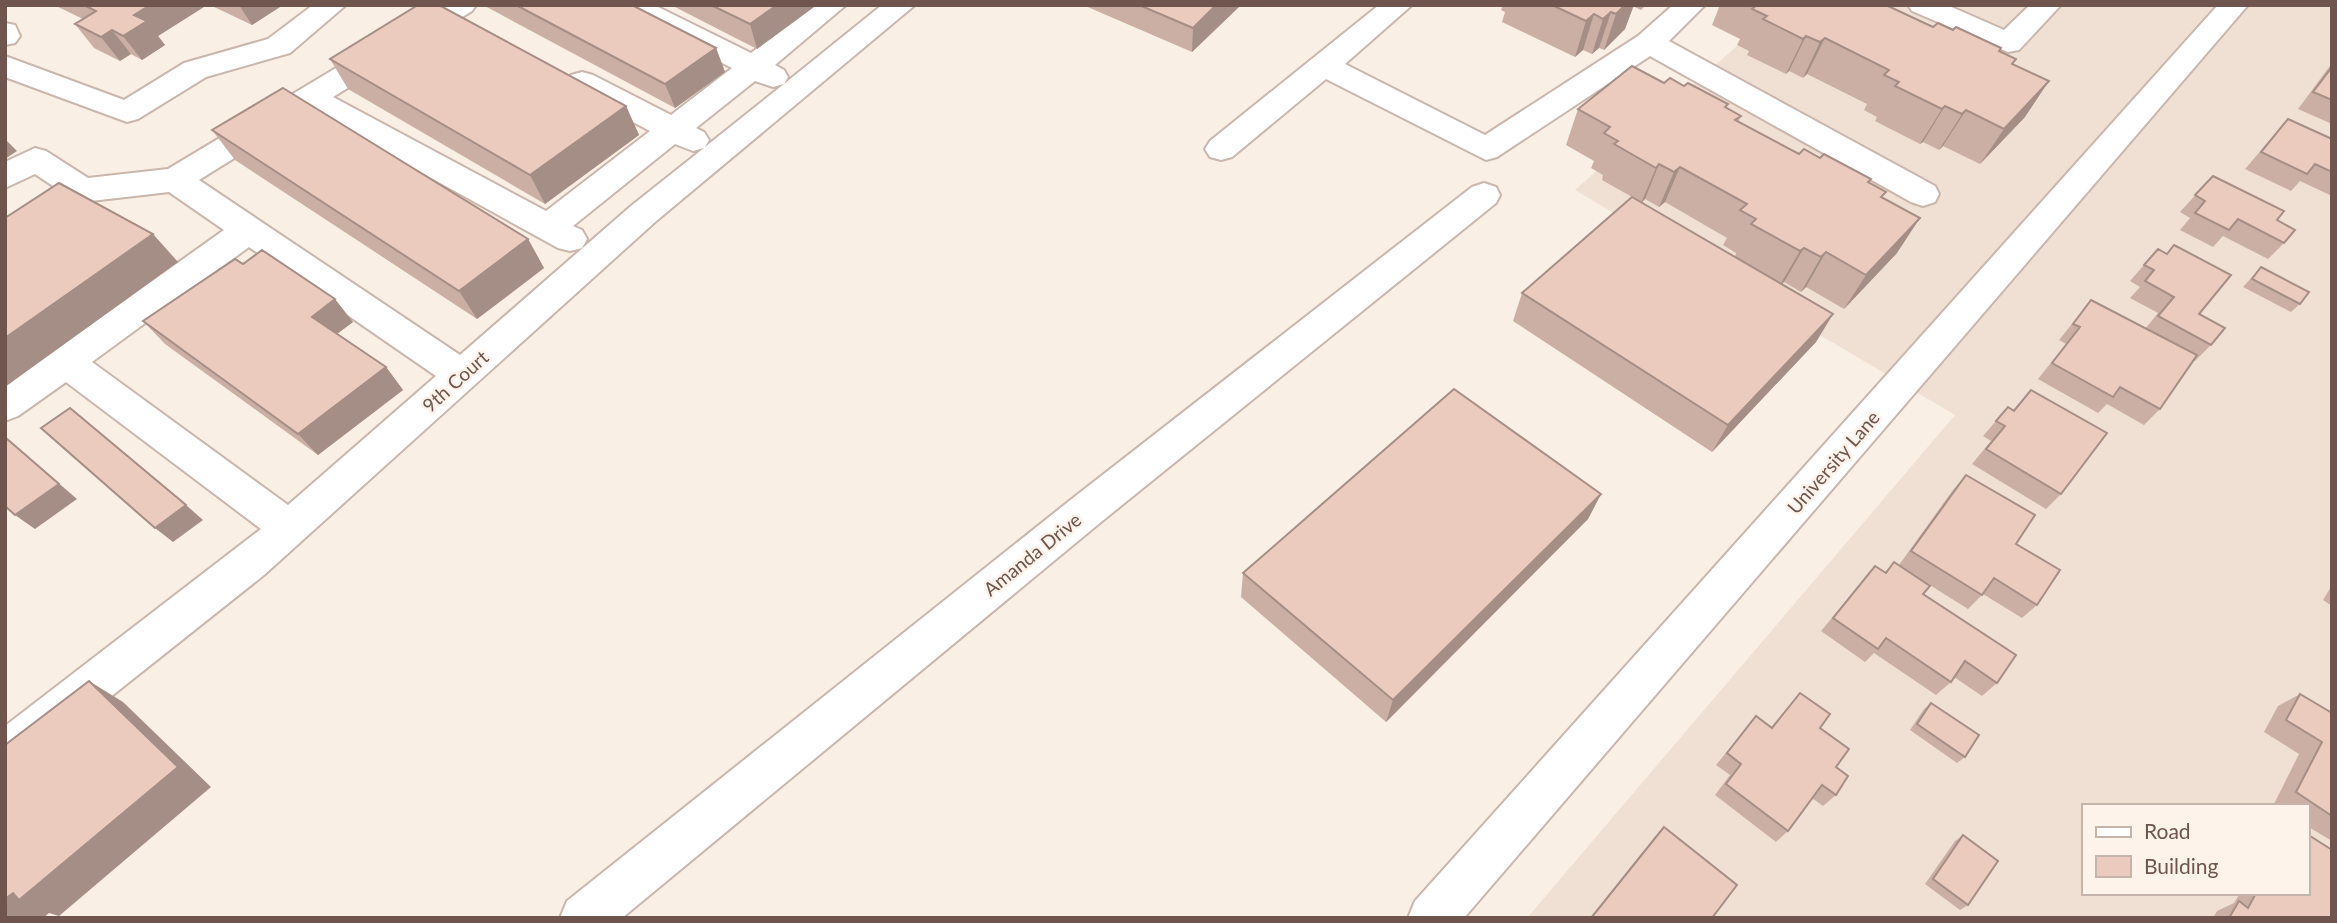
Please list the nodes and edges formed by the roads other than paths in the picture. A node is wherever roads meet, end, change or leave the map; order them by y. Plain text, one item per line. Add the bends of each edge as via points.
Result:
1 (332, 5) edge
2 (631, 5) edge
3 (832, 5) edge
4 (851, 5) edge
5 (1398, 5) edge
6 (1691, 5) edge
7 (1922, 5) edge
8 (2047, 5) edge
9 (2234, 5) edge
10 (893, 12) edge
11 (462, 14) edge
12 (1649, 43) junction
13 (5, 66) edge
14 (1324, 66) junction
15 (752, 68) junction
16 (561, 71) edge
17 (799, 88) junction
18 (310, 98) junction
19 (672, 131) junction
20 (1221, 149) dead end
21 (719, 153) junction
22 (5, 177) edge
23 (175, 180) junction
24 (83, 190) junction
25 (1923, 194) dead end
26 (1484, 195) dead end
27 (549, 227) junction
28 (248, 230) junction
29 (5, 241) edge
30 (598, 254) junction
31 (66, 362) junction
32 (462, 375) junction
33 (5, 406) edge
34 (290, 528) junction
35 (5, 754) edge
36 (584, 918) edge
37 (1432, 918) edge

1 - 13 street via 279,46 195,70 127,112
2 - 15 street
3 - 15 street
4 - 10 street
5 - 14 street
6 - 12 street
7 - 8 street via 2008,43
9 - 37 street, University Lane
10 - 17 street, 9th Court
11 - 18 street
12 - 14 street via 1486,149
12 - 25 street
14 - 20 street
15 - 17 street
15 - 19 street
16 - 19 street
17 - 21 street, 9th Court
18 - 23 street
18 - 27 street
19 - 21 street
19 - 27 street
21 - 30 street, 9th Court
22 - 24 street via 35,159
23 - 24 street
23 - 28 street
24 - 29 street
26 - 36 street, Amanda Drive
27 - 30 street
28 - 31 street
28 - 32 street
30 - 32 street, 9th Court
31 - 33 street
31 - 34 street
32 - 34 street, 9th Court
34 - 35 street, 9th Court

